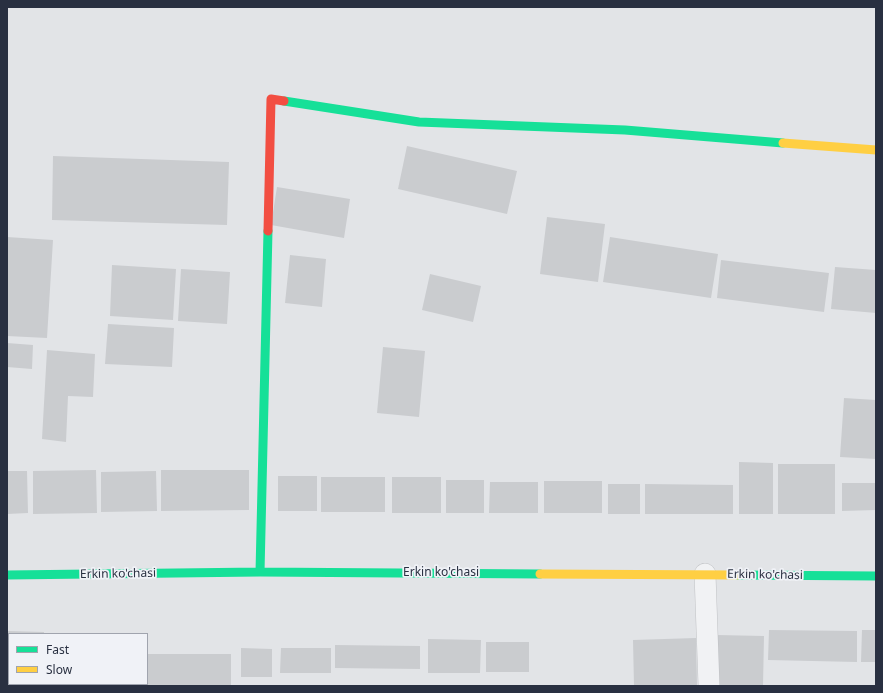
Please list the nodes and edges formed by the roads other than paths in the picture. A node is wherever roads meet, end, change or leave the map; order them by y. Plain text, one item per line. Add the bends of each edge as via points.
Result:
1 (876, 150) edge
2 (260, 572) junction
3 (705, 574) junction
4 (7, 575) edge
5 (876, 576) edge
6 (709, 686) edge

1 - 2 street via 625,130 420,122 271,99
2 - 3 street, Erkin ko'chasi
2 - 4 street, Erkin ko'chasi
3 - 5 street, Erkin ko'chasi
3 - 6 street

